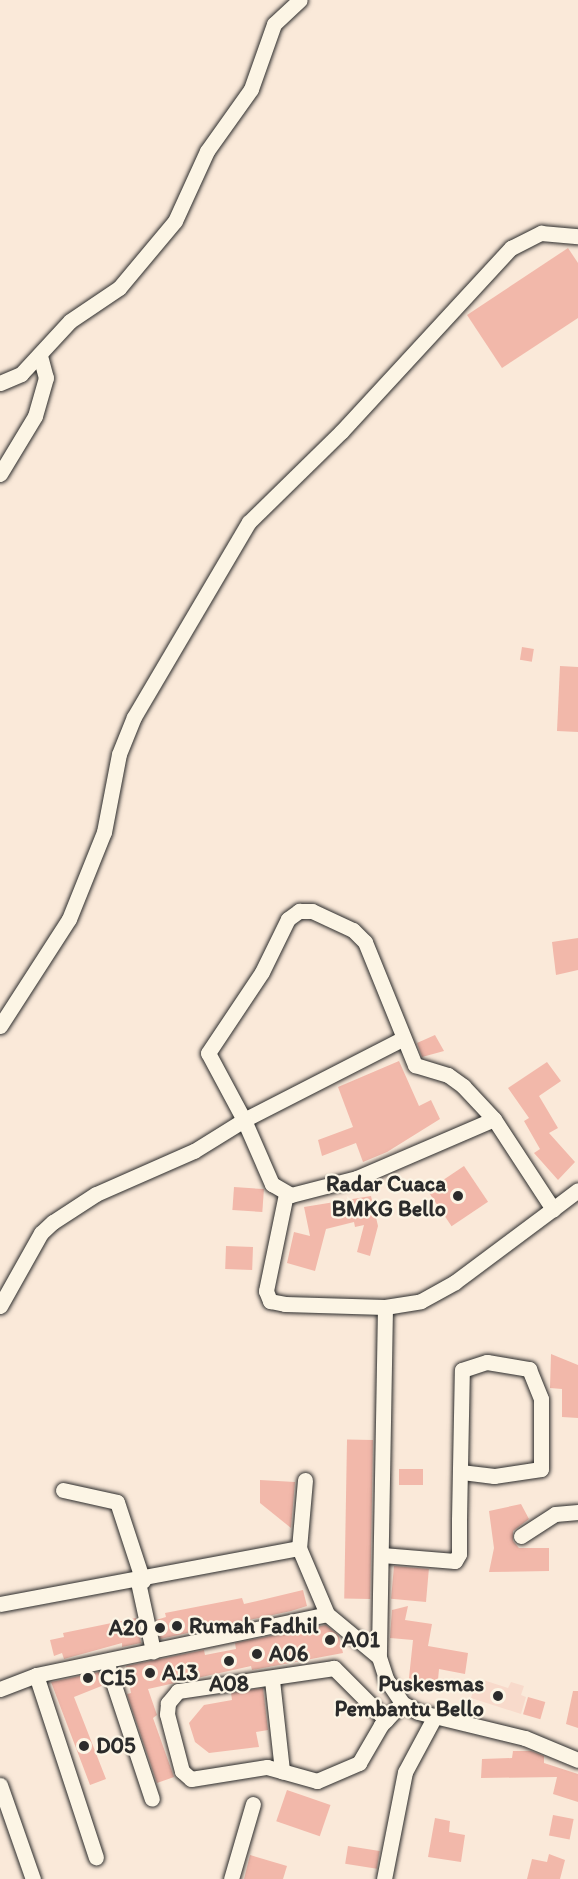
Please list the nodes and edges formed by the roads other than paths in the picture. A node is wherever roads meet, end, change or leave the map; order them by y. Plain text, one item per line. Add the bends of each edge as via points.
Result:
1 (300, 0) edge
2 (578, 236) edge
3 (40, 354) junction
4 (0, 383) edge
5 (0, 474) edge
6 (0, 1026) edge
7 (402, 1040) junction
8 (494, 1119) junction
9 (244, 1120) junction
10 (578, 1190) edge
11 (286, 1194) junction
12 (553, 1209) junction
13 (0, 1306) edge
14 (385, 1306) junction
15 (460, 1472) junction
16 (305, 1480) dead end
17 (63, 1490) dead end
18 (578, 1512) edge
19 (520, 1536) dead end
20 (299, 1548) junction
21 (382, 1555) junction
22 (141, 1581) junction
23 (0, 1604) edge
24 (327, 1614) junction
25 (153, 1651) junction
26 (379, 1657) junction
27 (105, 1661) junction
28 (36, 1674) junction
29 (272, 1680) junction
30 (0, 1689) edge
31 (402, 1703) junction
32 (435, 1716) junction
33 (386, 1720) junction
34 (578, 1760) edge
35 (282, 1771) junction
36 (0, 1785) edge
37 (152, 1799) dead end
38 (254, 1804) dead end
39 (96, 1857) dead end
40 (33, 1879) edge
41 (231, 1879) edge
42 (384, 1879) edge

1 - 3 street via 274,24 251,88 207,151 180,214 118,288 70,321
2 - 6 street via 541,233 511,248 341,432 249,522 134,717 119,754 104,832 69,919
3 - 4 street via 21,374
3 - 5 street via 45,378 35,416
7 - 8 street via 417,1068 441,1073 463,1086
7 - 9 street
7 - 9 street via 362,938 320,914 299,910 288,919 262,972 208,1051
8 - 11 street via 357,1178
8 - 12 street
9 - 11 street via 272,1184
9 - 13 street via 194,1151 96,1194 52,1222 36,1241
10 - 12 street
11 - 14 street via 266,1291 270,1301
12 - 14 street via 434,1297
14 - 21 street
15 - 15 street via 462,1370 487,1362 529,1369 541,1399 541,1469 494,1476
15 - 21 street via 459,1554 455,1561
16 - 20 street
17 - 22 street via 117,1502
18 - 19 street via 555,1514
20 - 22 street
20 - 24 street
21 - 26 street
22 - 23 street
22 - 25 street
24 - 25 street
24 - 26 street
25 - 27 street
26 - 31 street via 386,1679
27 - 28 street
27 - 37 street
28 - 30 street
28 - 39 street
29 - 33 street via 334,1668
29 - 35 street
29 - 35 street via 178,1691 168,1703 167,1714 182,1772 191,1779 267,1767
31 - 32 street
31 - 33 street
32 - 34 street via 525,1738
32 - 42 street via 405,1772
33 - 35 street via 359,1763 341,1773 317,1781
36 - 40 street
38 - 41 street

